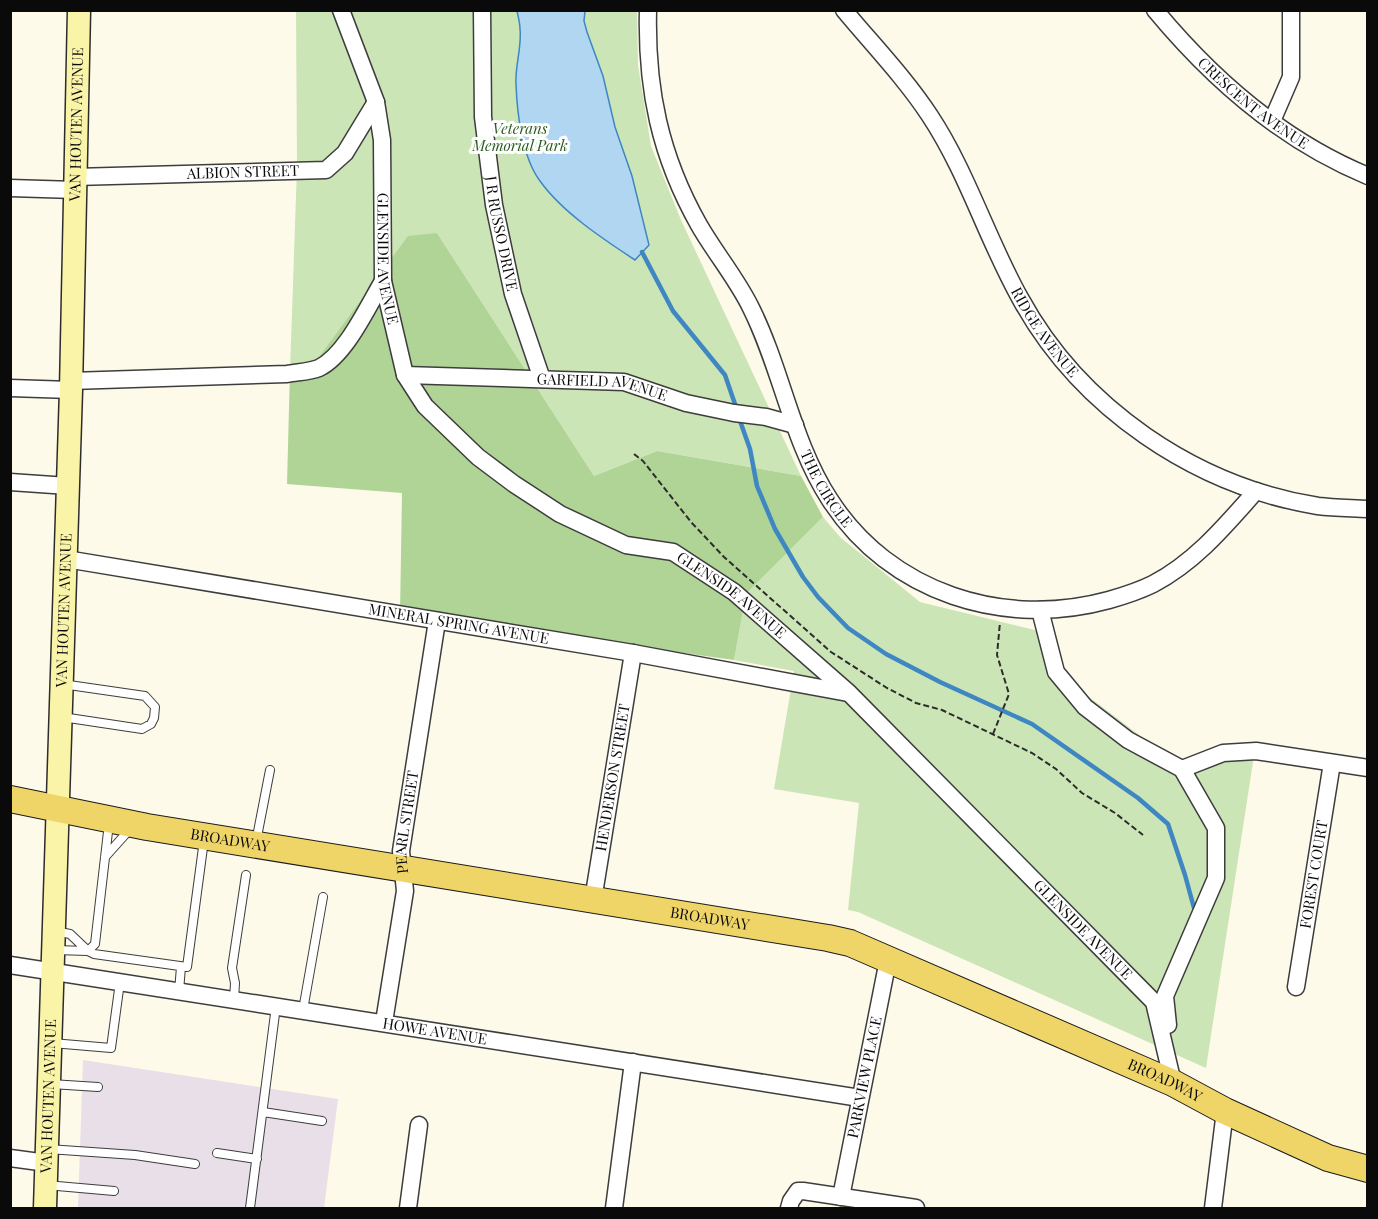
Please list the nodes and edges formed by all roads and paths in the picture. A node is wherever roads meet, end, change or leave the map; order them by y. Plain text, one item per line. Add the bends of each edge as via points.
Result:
1 (79, 10) edge
2 (341, 10) edge
3 (482, 10) edge
4 (648, 10) edge
5 (844, 10) edge
6 (1155, 10) edge
7 (1291, 10) edge
8 (376, 102) junction
9 (1272, 121) junction
10 (1368, 176) edge
11 (75, 184) junction
12 (10, 188) edge
13 (383, 281) junction
14 (405, 375) junction
15 (542, 379) junction
16 (71, 385) junction
17 (10, 388) edge
18 (795, 425) junction
19 (634, 454) dead end
20 (10, 482) edge
21 (68, 486) junction
22 (1256, 491) junction
23 (1368, 509) edge
24 (66, 559) junction
25 (1000, 607) junction
26 (1040, 610) junction
27 (437, 621) junction
28 (633, 653) junction
29 (62, 684) junction
30 (849, 693) junction
31 (61, 717) junction
32 (992, 734) junction
33 (1332, 763) junction
34 (1368, 768) edge
35 (270, 770) dead end
36 (1182, 770) junction
37 (10, 799) edge
38 (58, 809) junction
39 (122, 822) junction
40 (1143, 835) dead end
41 (205, 837) junction
42 (256, 845) junction
43 (105, 857) junction
44 (403, 870) junction
45 (246, 875) dead end
46 (323, 897) dead end
47 (593, 900) junction
48 (54, 951) junction
49 (88, 951) junction
50 (888, 960) junction
51 (10, 965) edge
52 (184, 967) junction
53 (120, 982) junction
54 (1296, 987) dead end
55 (178, 991) junction
56 (234, 1000) junction
57 (276, 1006) junction
58 (303, 1010) junction
59 (384, 1022) junction
60 (51, 1043) junction
61 (633, 1062) junction
62 (50, 1083) junction
63 (1173, 1083) junction
64 (98, 1087) dead end
65 (860, 1098) junction
66 (1225, 1111) junction
67 (262, 1112) junction
68 (322, 1121) dead end
69 (419, 1125) dead end
70 (217, 1153) dead end
71 (10, 1158) edge
72 (257, 1159) junction
73 (195, 1164) dead end
74 (47, 1166) junction
75 (1368, 1169) edge
76 (114, 1191) dead end
77 (841, 1197) junction
78 (45, 1209) edge
79 (250, 1209) edge
80 (408, 1209) edge
81 (614, 1209) edge
82 (789, 1209) edge
83 (916, 1209) edge
84 (1213, 1209) edge

1 - 11 main road, VAN HOUTEN AVENUE
2 - 8 street, GLENSIDE AVENUE
3 - 15 street, J R RUSSO DRIVE via 483,117 494,205 513,294
4 - 18 street, THE CIRCLE via 650,79 674,176 700,227 753,311
5 - 22 street, RIDGE AVENUE via 931,117 1008,276 1050,346 1114,412 1160,446 1209,473
6 - 9 street, CRESCENT AVENUE via 1204,65
7 - 9 street via 1291,77
8 - 11 street, ALBION STREET via 345,153 326,170
8 - 13 street, GLENSIDE AVENUE via 382,140
9 - 10 street, CRESCENT AVENUE via 1322,154
11 - 12 street, ALBION STREET
11 - 16 main road, VAN HOUTEN AVENUE
13 - 14 street, GLENSIDE AVENUE
13 - 16 street via 345,344 320,368 287,374
14 - 15 street, GARFIELD AVENUE
14 - 30 street, GLENSIDE AVENUE via 425,406 452,434 514,484 560,514 626,545 673,552 734,592
15 - 18 street, GARFIELD AVENUE via 624,382 686,403
16 - 17 street
16 - 21 main road, VAN HOUTEN AVENUE
18 - 25 street, THE CIRCLE via 814,476 841,516 880,555 931,588 979,605
19 - 32 path via 724,557 831,651 916,703 942,710
20 - 21 street
21 - 24 main road, VAN HOUTEN AVENUE
22 - 23 street, RIDGE AVENUE via 1319,506
22 - 26 street, THE CIRCLE via 1214,539 1176,571 1151,585 1094,604
24 - 27 street, MINERAL SPRING AVENUE
24 - 29 main road, VAN HOUTEN AVENUE
25 - 26 street, THE CIRCLE
25 - 32 path via 997,655 1009,694
26 - 36 street via 1056,672 1085,707 1128,740
27 - 28 street, MINERAL SPRING AVENUE
27 - 44 street, PEARL STREET via 401,851
28 - 30 street, MINERAL SPRING AVENUE
28 - 47 street, HENDERSON STREET
29 - 31 main road, VAN HOUTEN AVENUE
29 - 31 lane via 145,696 155,711 151,724 142,729
30 - 63 street, GLENSIDE AVENUE via 1154,1002
31 - 38 main road, VAN HOUTEN AVENUE
32 - 40 path via 1056,769 1082,793
33 - 34 street
33 - 36 street via 1256,751 1223,753
33 - 54 street, FOREST COURT
35 - 42 lane
36 - 63 street via 1216,828 1215,878 1165,996
37 - 38 main road, BROADWAY
38 - 39 main road, BROADWAY
38 - 48 main road, VAN HOUTEN AVENUE
39 - 41 main road, BROADWAY
39 - 43 lane
39 - 43 lane
41 - 42 main road, BROADWAY
41 - 52 lane
42 - 44 main road, BROADWAY
43 - 49 lane via 95,944
44 - 47 main road, BROADWAY
44 - 59 street, PEARL STREET via 405,891
45 - 56 lane via 232,968
46 - 58 lane
47 - 50 main road, BROADWAY via 828,938
48 - 49 lane
48 - 49 lane via 70,934
48 - 51 street, HOWE AVENUE
48 - 53 street, HOWE AVENUE
48 - 60 main road, VAN HOUTEN AVENUE
49 - 52 lane
50 - 63 main road, BROADWAY
50 - 65 street, PARKVIEW PLACE
52 - 55 lane
53 - 55 street, HOWE AVENUE
53 - 60 lane via 111,1048
55 - 56 street, HOWE AVENUE
56 - 57 street, HOWE AVENUE
57 - 58 street, HOWE AVENUE
57 - 67 lane
58 - 59 street, HOWE AVENUE
59 - 61 street, HOWE AVENUE
60 - 62 main road, VAN HOUTEN AVENUE
61 - 65 street, HOWE AVENUE
61 - 81 street
62 - 64 lane
62 - 74 main road, VAN HOUTEN AVENUE
63 - 66 main road, BROADWAY
65 - 77 street, PARKVIEW PLACE
66 - 75 main road, BROADWAY via 1328,1158
66 - 84 street
67 - 68 lane
67 - 72 lane
69 - 80 street
70 - 72 lane
71 - 74 street
72 - 79 lane
73 - 74 lane via 135,1155
74 - 76 lane
74 - 78 main road, VAN HOUTEN AVENUE
77 - 82 street via 798,1191
77 - 83 street

